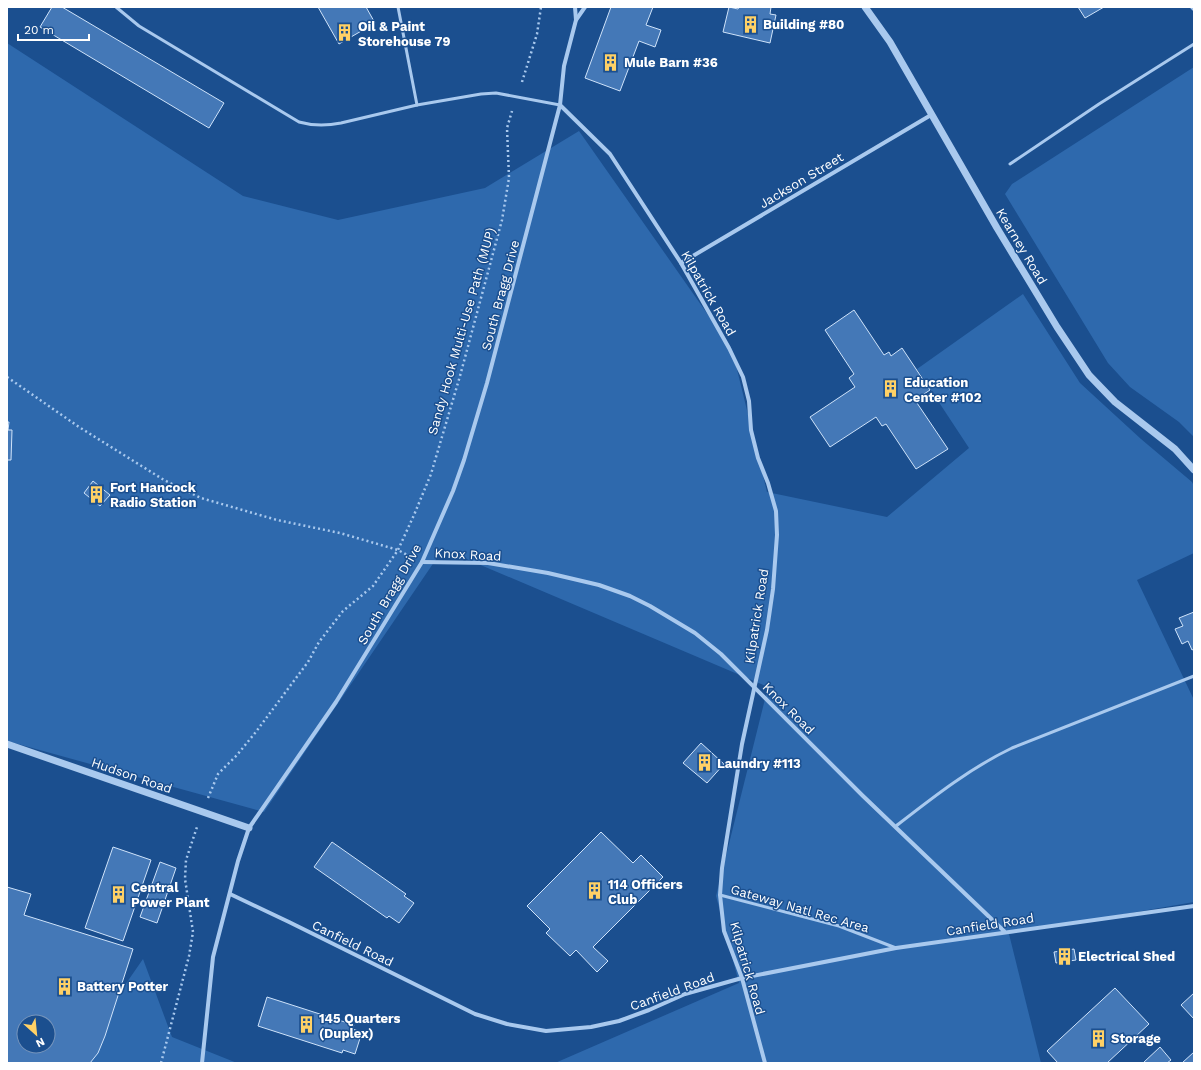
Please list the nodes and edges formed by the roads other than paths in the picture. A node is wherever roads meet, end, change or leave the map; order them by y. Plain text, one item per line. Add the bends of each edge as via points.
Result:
1 (116, 7) edge
2 (398, 7) edge
3 (574, 7) edge
4 (585, 7) edge
5 (865, 7) edge
6 (576, 20) junction
7 (1194, 44) edge
8 (560, 105) junction
9 (417, 106) junction
10 (931, 114) junction
11 (1010, 164) dead end
12 (681, 263) junction
13 (1194, 470) edge
14 (422, 562) junction
15 (1194, 676) edge
16 (754, 687) junction
17 (7, 744) edge
18 (896, 826) junction
19 (249, 828) junction
20 (230, 894) junction
21 (720, 895) junction
22 (1194, 906) edge
23 (1004, 931) junction
24 (896, 948) junction
25 (742, 978) junction
26 (202, 1063) edge
27 (765, 1063) edge

1 - 9 lane via 139,26 299,122 330,125
2 - 9 lane
3 - 6 street, South Bragg Drive
4 - 6 street, South Bragg Drive
5 - 10 street, Kearney Road via 890,42
6 - 8 street, South Bragg Drive via 564,66
7 - 11 lane
8 - 9 lane via 496,93
8 - 12 street, Kilpatrick Road via 610,154
8 - 14 street, South Bragg Drive via 487,383 466,453 453,491
10 - 12 street, Jackson Street
10 - 13 street, Kearney Road via 1057,328 1088,375 1115,402 1175,449
12 - 16 street, Kilpatrick Road via 743,377 749,401 751,430 776,511 773,589
14 - 16 street, Knox Road via 488,563 548,573 630,596 695,634 721,654
14 - 19 street, South Bragg Drive via 336,702
15 - 18 lane via 995,756 934,796
16 - 18 street, Knox Road
16 - 21 street, Kilpatrick Road via 742,744
17 - 19 street, Hudson Road
18 - 23 street, Knox Road
19 - 20 street, South Bragg Drive
20 - 25 street, Canfield Road via 475,1014 508,1024 546,1030 590,1027 619,1021 685,994
20 - 26 street, South Bragg Drive via 213,957
21 - 24 lane, Gateway Natl Rec Area via 839,926
21 - 25 street, Kilpatrick Road via 724,931
22 - 23 street, Canfield Road
23 - 24 street, Canfield Road
24 - 25 street, Canfield Road
25 - 27 street, Kilpatrick Road

